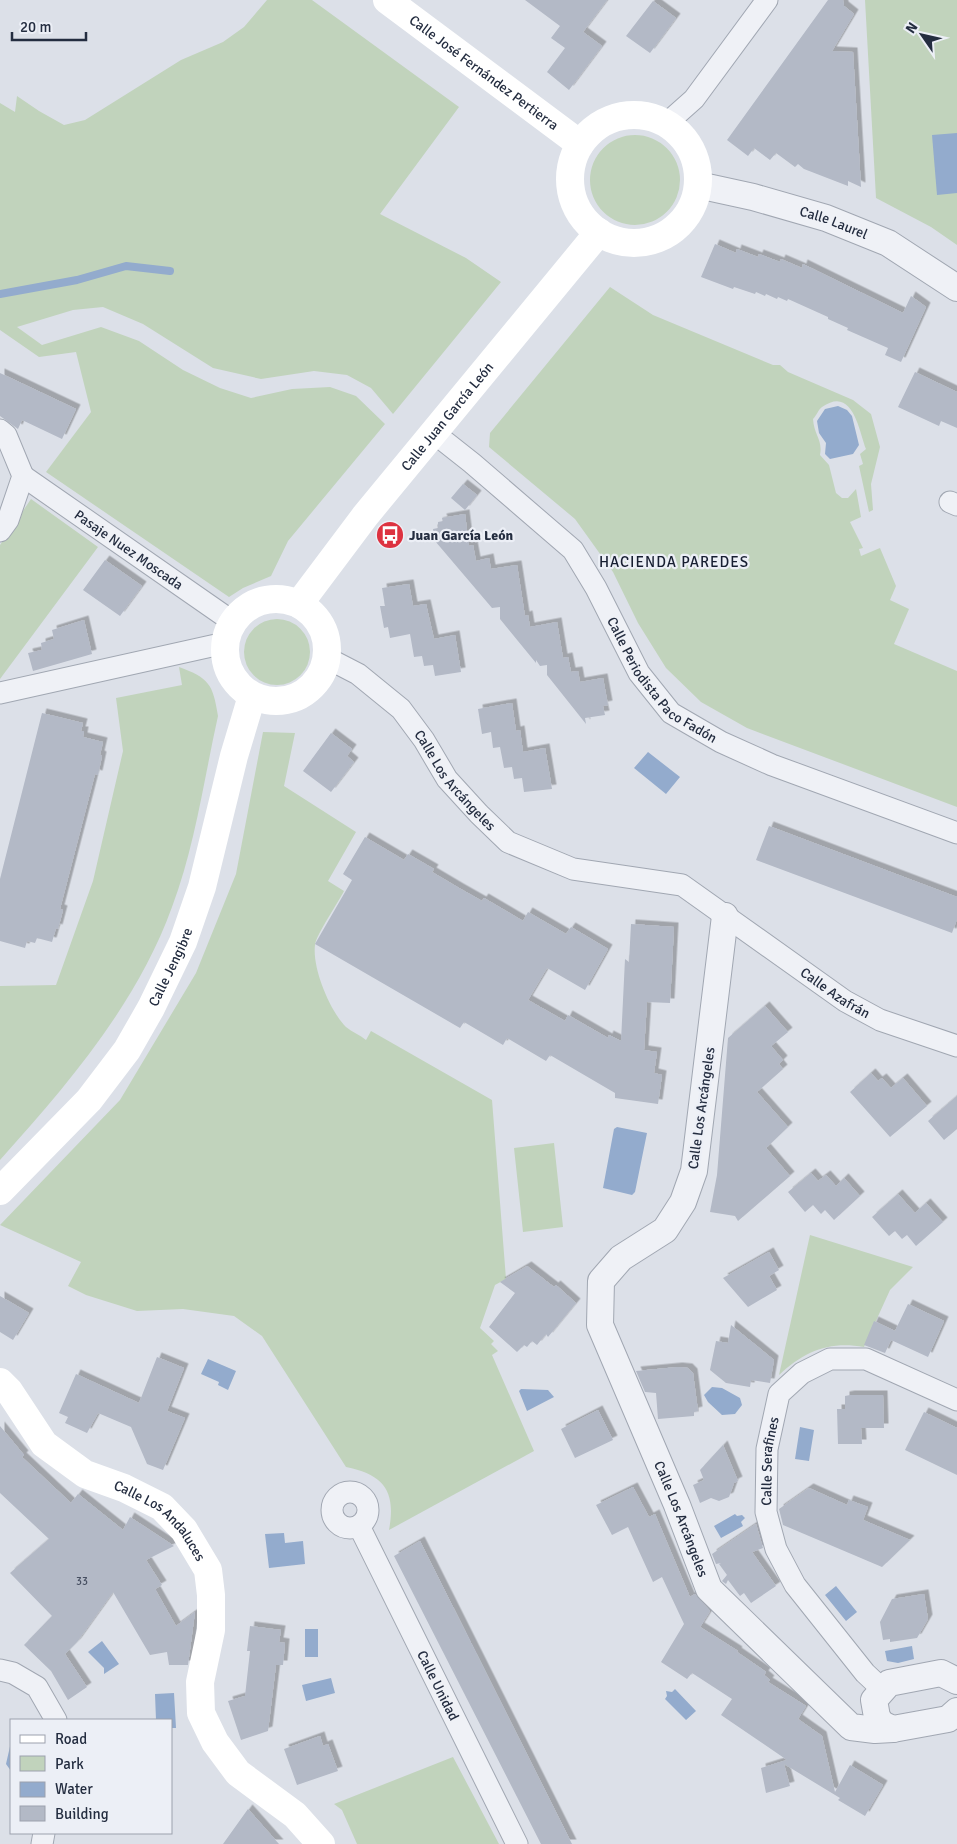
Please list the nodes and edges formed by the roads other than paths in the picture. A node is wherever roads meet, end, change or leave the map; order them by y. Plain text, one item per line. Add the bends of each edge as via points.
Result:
1 (387, 0) edge
2 (767, 0) edge
3 (667, 123) junction
4 (580, 144) junction
5 (698, 185) junction
6 (599, 232) junction
7 (957, 288) edge
8 (0, 430) edge
9 (434, 433) junction
10 (23, 476) junction
11 (0, 531) edge
12 (299, 604) junction
13 (229, 632) junction
14 (326, 658) junction
15 (0, 693) edge
16 (252, 696) junction
17 (957, 834) edge
18 (725, 916) junction
19 (957, 1046) edge
20 (0, 1191) edge
21 (0, 1382) edge
22 (957, 1400) edge
23 (359, 1526) dead end
24 (0, 1670) edge
25 (955, 1677) edge
26 (878, 1695) junction
27 (957, 1712) edge
28 (837, 1715) junction
29 (55, 1719) edge
30 (893, 1729) junction
31 (321, 1844) edge
32 (517, 1844) edge

1 - 4 main road, Calle José Fernández Pertierra
2 - 3 street via 694,99
3 - 4 main road via 649,116 629,115 610,119
3 - 5 main road via 681,134 692,150
4 - 6 main road via 572,162 570,182 574,202 584,219
5 - 6 main road via 692,206 680,224 662,237 641,243 619,241
5 - 7 street, Calle Laurel via 826,218 888,243
6 - 9 main road, Calle Juan García León
8 - 10 street via 6,435
9 - 12 main road, Calle Juan García León via 365,516
9 - 17 street, Calle Periodista Paco Fadón via 573,550 639,673 671,713 721,742 772,764
10 - 11 street via 8,520
10 - 13 street, Pasaje Nuez Moscada
12 - 13 main road via 268,599 252,604 239,614
12 - 14 main road via 322,627
13 - 15 street
13 - 16 main road via 225,659 230,674 239,687
14 - 16 main road via 322,674 299,696 284,701 267,701
14 - 18 street, Calle Los Arcángeles via 358,674 401,709 447,779 508,842 573,869 682,884
16 - 20 main road, Calle Jengibre via 202,887 183,942 151,1008 127,1050 89,1100
18 - 19 street, Calle Azafrán via 846,1001 880,1020
18 - 28 street, Calle Los Arcángeles via 694,1170 683,1202 665,1230 621,1258 601,1281 600,1325 709,1589
21 - 31 main road, Calle Los Andaluces via 44,1444 85,1474 162,1507 184,1530 208,1570 211,1595 211,1630 200,1682 202,1713 215,1742 238,1772 295,1815
22 - 26 street, Calle Serafines via 866,1360 830,1360 802,1373 779,1394 767,1449 766,1512 776,1550 795,1584 865,1673
23 - 32 street, Calle Unidad
24 - 29 street via 13,1673 38,1687
25 - 26 street via 941,1673 889,1683
26 - 28 street via 861,1711
26 - 30 street via 876,1717
27 - 30 street, Calle Los Arcángeles via 948,1719
28 - 30 street, Calle Los Arcángeles via 851,1727

